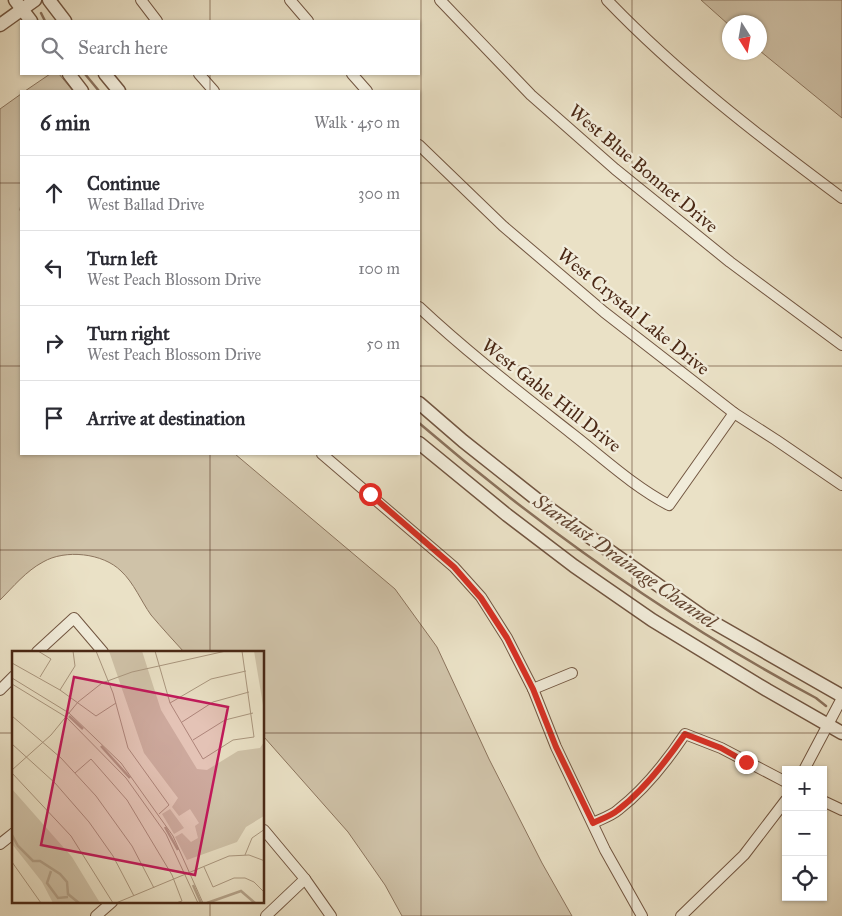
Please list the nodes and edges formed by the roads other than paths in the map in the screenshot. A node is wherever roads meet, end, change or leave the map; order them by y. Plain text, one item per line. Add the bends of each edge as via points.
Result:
1 (36, 0) edge
2 (50, 0) edge
3 (141, 0) edge
4 (290, 0) edge
5 (440, 0) edge
6 (607, 0) edge
7 (19, 5) edge
8 (30, 20) edge
9 (64, 20) edge
10 (157, 20) edge
11 (307, 20) edge
12 (0, 26) edge
13 (70, 75) edge
14 (106, 75) edge
15 (199, 75) edge
16 (353, 75) edge
17 (81, 90) edge
18 (118, 90) edge
19 (213, 90) edge
20 (366, 90) edge
21 (420, 146) edge
22 (842, 198) edge
23 (420, 308) edge
24 (842, 345) edge
25 (420, 404) edge
26 (734, 413) junction
27 (420, 444) edge
28 (323, 455) edge
29 (842, 485) edge
30 (38, 651) edge
31 (102, 651) edge
32 (572, 673) dead end
33 (12, 678) edge
34 (533, 689) junction
35 (0, 690) edge
36 (841, 699) edge
37 (829, 722) junction
38 (842, 733) edge
39 (806, 766) edge
40 (782, 780) edge
41 (827, 803) edge
42 (782, 805) edge
43 (842, 810) edge
44 (593, 823) junction
45 (265, 831) edge
46 (12, 835) edge
47 (0, 844) edge
48 (305, 879) junction
49 (110, 904) edge
50 (96, 916) edge
51 (266, 916) edge
52 (331, 916) edge
53 (642, 916) edge
54 (681, 916) edge

1 - 7 street
2 - 9 street
3 - 10 street
4 - 11 street
5 - 24 street, West Blue Bonnet Drive via 531,94 615,168 730,262
6 - 22 street via 691,79
7 - 8 street
7 - 12 street
13 - 17 street
14 - 18 street
15 - 19 street
16 - 20 street
21 - 26 street, West Crystal Lake Drive via 510,232 604,312
23 - 26 street, West Gable Hill Drive via 536,406 654,497 669,505
25 - 36 street via 540,502 702,616
26 - 29 street, West Crystal Lake Drive
27 - 37 street via 559,555 652,620
28 - 34 street via 454,567 507,638
30 - 31 street via 74,618
32 - 34 street
33 - 35 street
34 - 44 street via 556,747
36 - 37 street
37 - 38 street
37 - 39 street
40 - 44 street via 721,748 685,734 667,761 636,793 617,811
41 - 43 street
42 - 54 street via 744,855
44 - 53 street via 618,876
45 - 48 street
46 - 47 street
48 - 51 street
48 - 52 street
49 - 50 street

